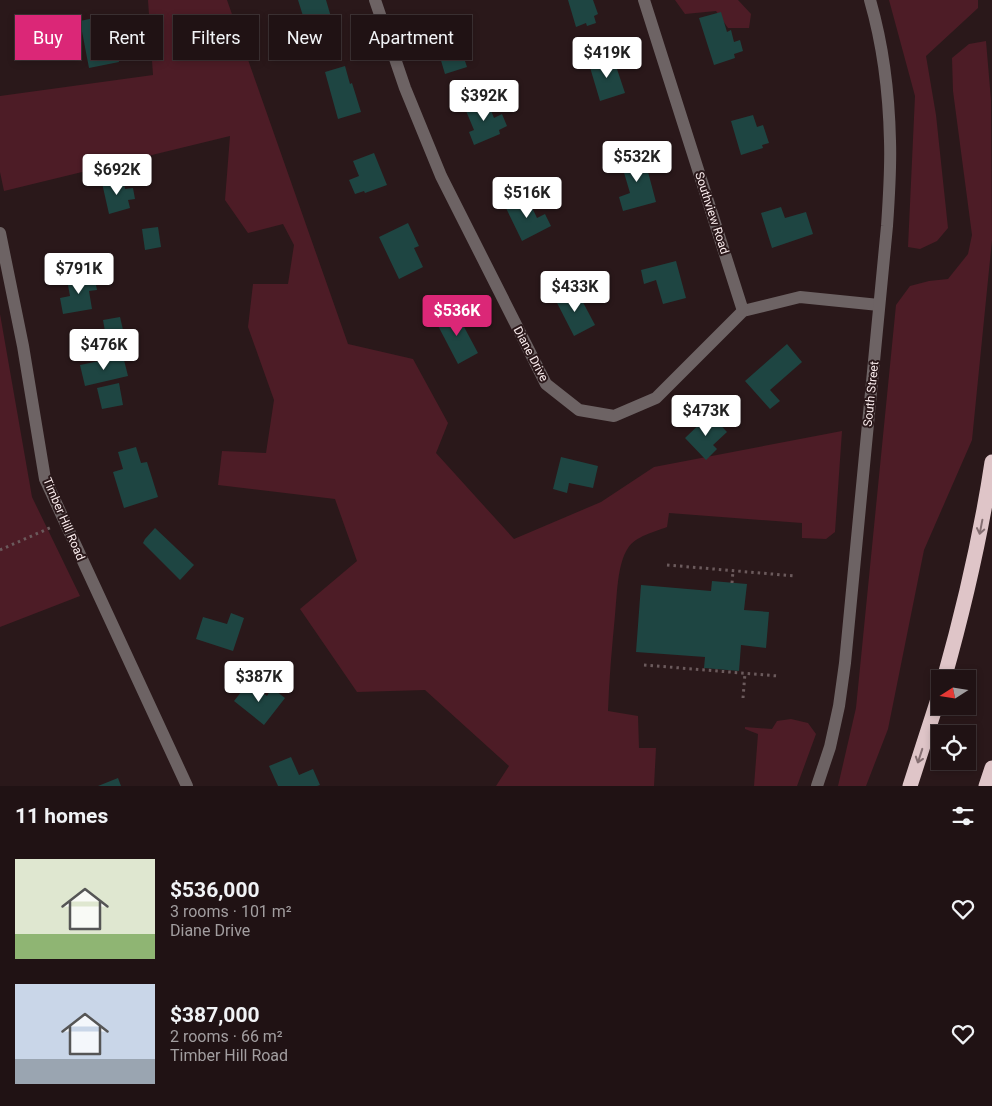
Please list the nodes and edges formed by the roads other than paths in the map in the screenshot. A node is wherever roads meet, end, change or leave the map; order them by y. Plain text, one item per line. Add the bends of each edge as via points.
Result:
1 (375, 0) edge
2 (644, 0) edge
3 (870, 0) edge
4 (0, 233) edge
5 (879, 305) junction
6 (743, 311) junction
7 (992, 462) edge
8 (946, 670) edge
9 (933, 715) edge
10 (992, 768) edge
11 (187, 786) edge
12 (817, 786) edge
13 (910, 786) edge
14 (986, 786) edge

1 - 6 street, Diane Drive via 405,88 441,176 546,384 580,410 614,416 656,398
2 - 6 street, Southview Road
3 - 5 street, South Street via 882,52 890,141 888,217
4 - 11 street, Timber Hill Road via 45,479
5 - 6 street via 800,297
5 - 12 street, South Street via 845,663 830,747
7 -> 8 highway via 974,561
9 -> 13 highway
10 - 14 highway

